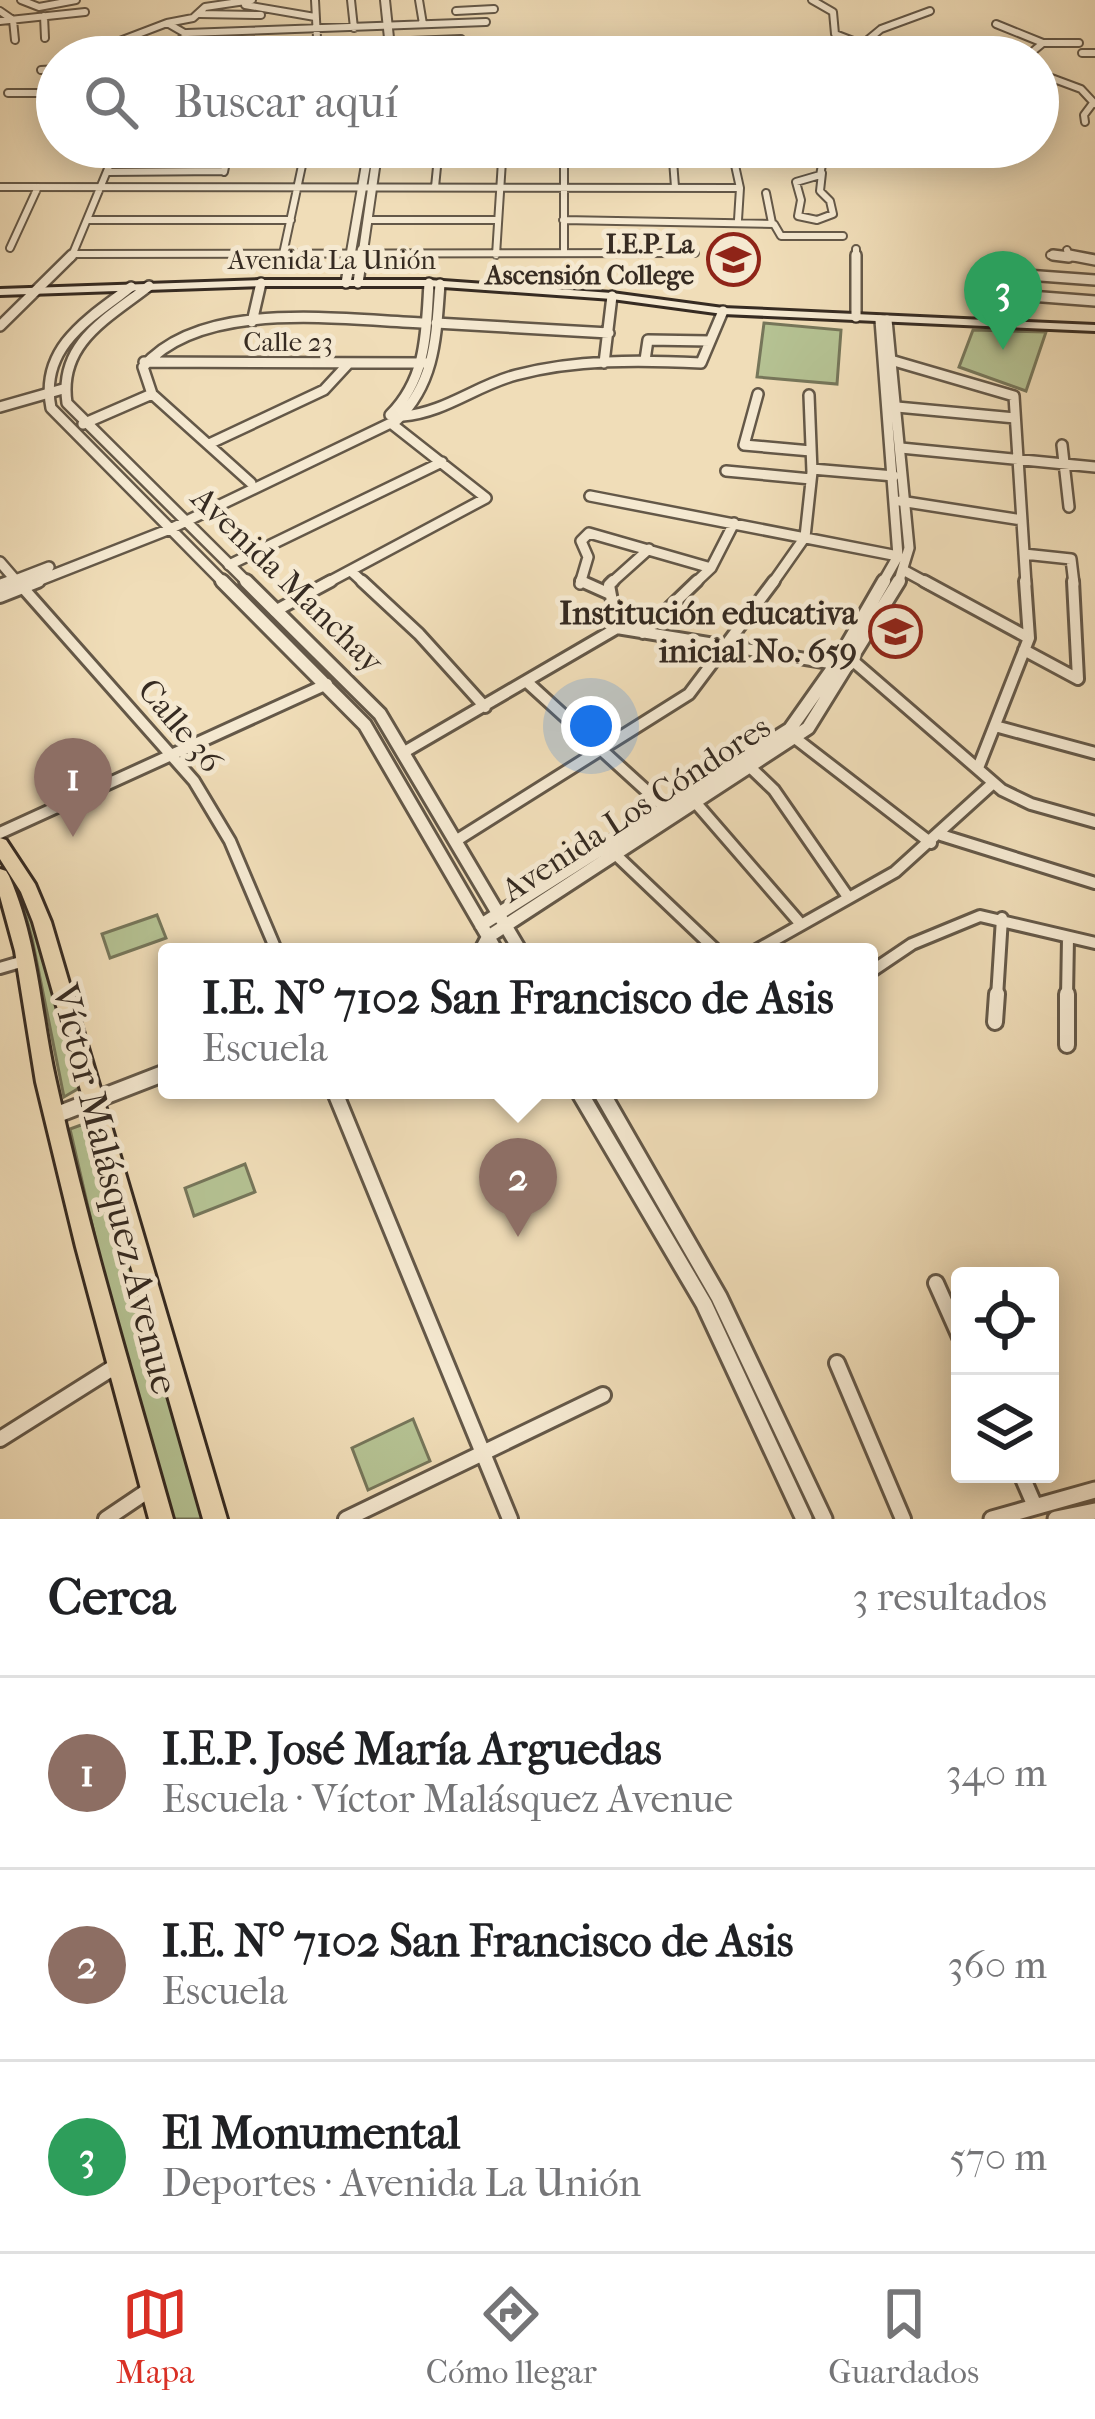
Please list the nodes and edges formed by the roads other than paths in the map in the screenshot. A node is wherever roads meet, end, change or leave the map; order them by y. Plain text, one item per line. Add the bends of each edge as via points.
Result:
1 (21, 0) edge
2 (39, 0) edge
3 (76, 0) edge
4 (252, 0) edge
5 (301, 0) edge
6 (351, 0) edge
7 (386, 0) edge
8 (418, 0) edge
9 (454, 0) edge
10 (812, 0) edge
11 (315, 1) edge
12 (1, 4) edge
13 (30, 4) junction
14 (66, 4) junction
15 (242, 4) junction
16 (494, 9) dead end
17 (456, 11) junction
18 (930, 11) dead end
19 (85, 12) dead end
20 (263, 12) junction
21 (65, 14) junction
22 (200, 14) junction
23 (44, 16) junction
24 (316, 16) junction
25 (12, 21) junction
26 (167, 22) junction
27 (486, 22) dead end
28 (458, 23) junction
29 (423, 24) junction
30 (996, 24) dead end
31 (0, 25) edge
32 (389, 26) junction
33 (354, 28) junction
34 (316, 30) junction
35 (222, 32) junction
36 (259, 32) junction
37 (187, 33) junction
38 (45, 36) edge
39 (132, 36) edge
40 (186, 36) edge
41 (221, 36) edge
42 (258, 36) edge
43 (316, 36) edge
44 (389, 36) edge
45 (840, 36) edge
46 (872, 36) edge
47 (1025, 36) edge
48 (15, 40) dead end
49 (1079, 43) dead end
50 (1059, 44) edge
51 (1082, 53) dead end
52 (1095, 53) edge
53 (1059, 81) edge
54 (8, 93) dead end
55 (36, 93) edge
56 (1094, 104) edge
57 (1085, 122) dead end
58 (109, 168) edge
59 (225, 168) edge
60 (301, 168) edge
61 (370, 168) edge
62 (437, 168) edge
63 (501, 168) edge
64 (564, 168) edge
65 (674, 168) edge
66 (736, 168) edge
67 (822, 168) edge
68 (224, 171) junction
69 (107, 172) junction
70 (822, 173) junction
71 (0, 187) edge
72 (38, 187) junction
73 (101, 187) junction
74 (220, 187) junction
75 (297, 187) junction
76 (367, 188) junction
77 (435, 188) junction
78 (500, 188) junction
79 (563, 188) junction
80 (675, 188) junction
81 (740, 188) junction
82 (766, 193) dead end
83 (87, 220) junction
84 (290, 220) junction
85 (368, 220) junction
86 (499, 220) junction
87 (563, 220) junction
88 (738, 220) junction
89 (772, 224) junction
90 (843, 236) dead end
91 (10, 248) dead end
92 (856, 249) dead end
93 (695, 253) dead end
94 (74, 254) junction
95 (283, 254) junction
96 (356, 254) junction
97 (496, 254) junction
98 (564, 254) junction
99 (1050, 255) dead end
100 (1095, 260) edge
101 (1095, 280) edge
102 (261, 283) junction
103 (352, 283) junction
104 (435, 284) junction
105 (149, 286) junction
106 (131, 287) junction
107 (39, 290) junction
108 (0, 292) edge
109 (612, 296) junction
110 (1095, 301) edge
111 (723, 311) junction
112 (856, 317) junction
113 (884, 319) junction
114 (252, 322) junction
115 (431, 323) junction
116 (0, 326) edge
117 (1095, 328) edge
118 (609, 333) junction
119 (710, 341) junction
120 (645, 361) junction
121 (144, 362) junction
122 (893, 362) junction
123 (349, 363) junction
124 (427, 363) junction
125 (604, 363) junction
126 (63, 389) junction
127 (46, 392) junction
128 (152, 394) junction
129 (758, 394) dead end
130 (809, 395) dead end
131 (0, 407) edge
132 (897, 407) junction
133 (403, 416) junction
134 (1016, 418) junction
135 (82, 424) junction
136 (392, 424) junction
137 (209, 444) junction
138 (1062, 445) dead end
139 (901, 448) junction
140 (811, 451) junction
141 (1018, 460) junction
142 (442, 462) junction
143 (1064, 464) junction
144 (1095, 467) edge
145 (726, 471) dead end
146 (812, 474) junction
147 (894, 476) junction
148 (251, 483) junction
149 (590, 496) dead end
150 (900, 501) junction
151 (1069, 507) dead end
152 (182, 519) junction
153 (1022, 520) junction
154 (734, 523) junction
155 (167, 526) junction
156 (805, 537) junction
157 (649, 549) junction
158 (1024, 554) junction
159 (898, 556) junction
160 (0, 562) edge
161 (229, 565) junction
162 (711, 568) junction
163 (905, 571) junction
164 (352, 572) junction
165 (19, 583) junction
166 (0, 586) edge
167 (610, 594) junction
168 (0, 596) edge
169 (275, 611) junction
170 (1078, 621) junction
171 (1095, 622) edge
172 (617, 628) junction
173 (643, 633) junction
174 (1029, 638) junction
175 (728, 648) junction
176 (1024, 650) junction
177 (852, 660) junction
178 (836, 664) junction
179 (527, 682) junction
180 (326, 685) junction
181 (485, 707) junction
182 (995, 726) junction
183 (795, 738) junction
184 (601, 749) junction
185 (406, 751) junction
186 (1095, 753) edge
187 (173, 754) junction
188 (750, 767) junction
189 (978, 768) junction
190 (991, 785) junction
191 (695, 802) junction
192 (670, 812) junction
193 (1095, 822) edge
194 (0, 832) edge
195 (936, 839) junction
196 (457, 840) junction
197 (0, 845) edge
198 (615, 854) junction
199 (0, 876) edge
200 (1095, 883) edge
201 (848, 897) junction
202 (1002, 918) junction
203 (503, 920) junction
204 (799, 922) junction
205 (485, 931) junction
206 (1068, 938) junction
207 (273, 943) edge
208 (482, 943) edge
209 (491, 943) edge
210 (516, 943) edge
211 (709, 943) edge
212 (768, 943) edge
213 (1095, 943) edge
214 (24, 961) junction
215 (0, 968) edge
216 (878, 968) edge
217 (994, 1022) dead end
218 (1067, 1045) dead end
219 (158, 1076) edge
220 (338, 1099) edge
221 (584, 1099) edge
222 (605, 1099) edge
223 (95, 1100) junction
224 (56, 1115) junction
225 (936, 1283) dead end
226 (711, 1300) junction
227 (951, 1317) edge
228 (837, 1363) dead end
229 (119, 1364) junction
230 (603, 1395) dead end
231 (0, 1439) edge
232 (483, 1453) junction
233 (1025, 1483) edge
234 (152, 1488) junction
235 (1095, 1490) edge
236 (1034, 1504) junction
237 (1095, 1511) edge
238 (106, 1519) edge
239 (161, 1519) edge
240 (215, 1519) edge
241 (346, 1519) edge
242 (510, 1519) edge
243 (804, 1519) edge
244 (824, 1519) edge
245 (903, 1519) edge
246 (992, 1519) edge
247 (1056, 1519) edge

1 - 13 street
2 - 13 street
3 - 14 street
4 - 15 street
5 - 11 street
6 - 33 street
7 - 32 street
8 - 29 street
9 - 17 street
10 - 45 street via 833,12
11 - 24 street
12 - 25 street
13 - 14 street
14 - 21 street
15 - 20 street
15 - 22 street
16 - 17 street
17 - 28 street
18 - 46 street
19 - 21 street
20 - 22 street
20 - 24 street
20 - 36 street
21 - 23 street
22 - 26 street
23 - 25 street
23 - 38 street
24 - 34 street
25 - 31 street
25 - 48 street
26 - 37 street
26 - 39 street
27 - 28 street
28 - 29 street
29 - 32 street
30 - 47 street
32 - 33 street
32 - 44 street
33 - 34 street
34 - 36 street
34 - 43 street
35 - 36 street
35 - 37 street
35 - 41 street
36 - 42 street
37 - 40 street
49 - 50 street
51 - 52 street
53 - 56 street
54 - 55 street
56 - 57 street
58 - 69 street
59 - 68 street
60 - 75 street
61 - 76 street
62 - 77 street
63 - 78 street
64 - 79 street
65 - 80 street
66 - 81 street
67 - 70 street
68 - 69 street
68 - 74 street
69 - 73 street
70 - 70 street via 820,191 833,214 798,215 796,182
71 - 72 street
72 - 73 street
72 - 91 street
73 - 74 street
73 - 83 street
74 - 75 street
75 - 76 street
75 - 84 street
76 - 77 street
76 - 85 street
76 - 96 street
77 - 78 street
78 - 79 street
78 - 86 street
79 - 80 street
79 - 87 street
80 - 81 street
81 - 88 street
82 - 89 street
83 - 84 street
83 - 94 street
84 - 95 street
85 - 86 street
85 - 96 street
86 - 97 street
87 - 88 street
87 - 98 street
88 - 89 street
89 - 90 street via 781,236
92 - 112 street
93 - 98 street
94 - 95 street
94 - 107 street
95 - 96 street
96 - 97 street
96 - 103 street
97 - 98 street
99 - 100 street
101 - 110 street via 1014,274 1017,296
102 - 103 main road, Avenida La Unión
102 - 105 main road, Avenida La Unión
102 - 114 street
103 - 104 main road, Avenida La Unión
104 - 109 main road, Avenida La Unión
104 - 115 street
105 - 106 main road, Avenida La Unión
105 - 126 street via 81,340
106 - 107 main road, Avenida La Unión
106 - 127 street via 65,340 48,369
107 - 108 main road, Avenida La Unión
107 - 116 street
109 - 111 main road, Avenida La Unión
109 - 118 street
111 - 112 main road, Avenida La Unión
111 - 119 street
112 - 113 main road, Avenida La Unión
113 - 117 main road, Avenida La Unión
113 - 122 street, Avenida Los Cóndores
113 - 147 street, Avenida Los Cóndores
114 - 115 street
114 - 121 street via 187,331
115 - 118 street
115 - 124 street
118 - 125 street
119 - 120 street via 701,363
119 - 120 street via 648,340
120 - 125 street
121 - 123 street, Calle 23
121 - 128 street
122 - 132 street, Avenida Los Cóndores
122 - 134 street via 1014,396
123 - 124 street, Calle 23
123 - 137 street via 324,391
124 - 133 street via 424,391
124 - 148 street via 392,414
125 - 133 street via 519,374
126 - 127 street
126 - 135 street, Avenida Manchay
127 - 131 street
127 - 155 street, Avenida Manchay via 59,419
128 - 135 street
128 - 137 street
129 - 140 street via 744,445
130 - 140 street
132 - 134 street
132 - 139 street, Avenida Los Cóndores
133 - 136 street
134 - 141 street
135 - 152 street, Avenida Manchay
136 - 142 street
136 - 152 street
137 - 148 street
138 - 143 street
139 - 141 street
139 - 150 street, Avenida Los Cóndores
140 - 146 street
141 - 143 street
141 - 153 street
142 - 161 street
142 - 164 street via 480,489 483,501
143 - 144 street
143 - 151 street
145 - 146 street
146 - 147 street
146 - 156 street
147 - 150 street, Avenida Los Cóndores
148 - 152 street
149 - 154 street
150 - 153 street
150 - 159 street, Avenida Los Cóndores
150 - 163 street, Avenida Los Cóndores
152 - 155 street
152 - 161 street, Avenida Manchay
153 - 158 street
154 - 156 street
154 - 162 street
155 - 165 street
155 - 180 street, Avenida Manchay
156 - 159 street
156 - 175 street
157 - 162 street
157 - 167 street via 609,585
157 - 167 street via 584,536 580,584
158 - 170 street via 1071,559
158 - 174 street
159 - 178 street, Avenida Los Cóndores
160 - 165 street, Calle 36
161 - 169 street, Avenida Manchay
162 - 173 street
163 - 174 street
163 - 177 street, Avenida Los Cóndores
164 - 169 street
164 - 181 street
165 - 166 street
165 - 168 street
165 - 187 street, Calle 36
167 - 172 street
169 - 185 street, Avenida Manchay
170 - 171 street
170 - 176 street via 1078,679
172 - 173 street
172 - 179 street
173 - 175 street
174 - 176 street
175 - 178 street
175 - 184 street via 689,694
176 - 182 street
177 - 183 street, Avenida Los Cóndores
177 - 189 street
178 - 192 street, Avenida Los Cóndores via 790,729
179 - 181 street
179 - 184 street
180 - 187 street
180 - 205 street, Avenida Manchay via 381,747
181 - 185 street
182 - 186 street
182 - 189 street
183 - 188 street, Avenida Los Cóndores
183 - 195 street
184 - 192 street
184 - 196 street
185 - 196 street, Avenida Manchay
187 - 194 street
187 - 207 street, Calle 36 via 230,841
188 - 191 street, Avenida Los Cóndores
188 - 201 street
189 - 190 street
190 - 193 street
190 - 195 street
191 - 192 street, Avenida Los Cóndores
191 - 204 street
192 - 198 street, Avenida Los Cóndores
192 - 203 street, Avenida Los Cóndores
195 - 200 street
195 - 201 street
196 - 203 street, Avenida Manchay
197 - 223 main road, Víctor Malásquez Avenue via 37,908
198 - 203 street, Avenida Los Cóndores
198 - 211 street
199 - 214 main road, Víctor Malásquez Avenue
201 - 204 street
202 - 206 street
202 - 216 street via 951,925
202 - 217 street
203 - 205 street, Avenida Los Cóndores
203 - 210 street, Avenida Manchay
204 - 212 street
205 - 208 street
205 - 209 street, Avenida Manchay
206 - 213 street
206 - 218 street
214 - 215 street
214 - 224 main road, Víctor Malásquez Avenue
219 - 223 street
220 - 232 street
221 - 226 street
222 - 226 street
223 - 224 street
223 - 240 main road, Víctor Malásquez Avenue
224 - 229 main road, Víctor Malásquez Avenue
225 - 227 street
226 - 243 street
226 - 244 street
228 - 245 street
229 - 231 street
229 - 234 main road, Víctor Malásquez Avenue
230 - 232 street
232 - 241 street
232 - 242 street
233 - 236 street
234 - 238 street
234 - 239 main road, Víctor Malásquez Avenue
235 - 236 street
236 - 246 street
237 - 247 street

